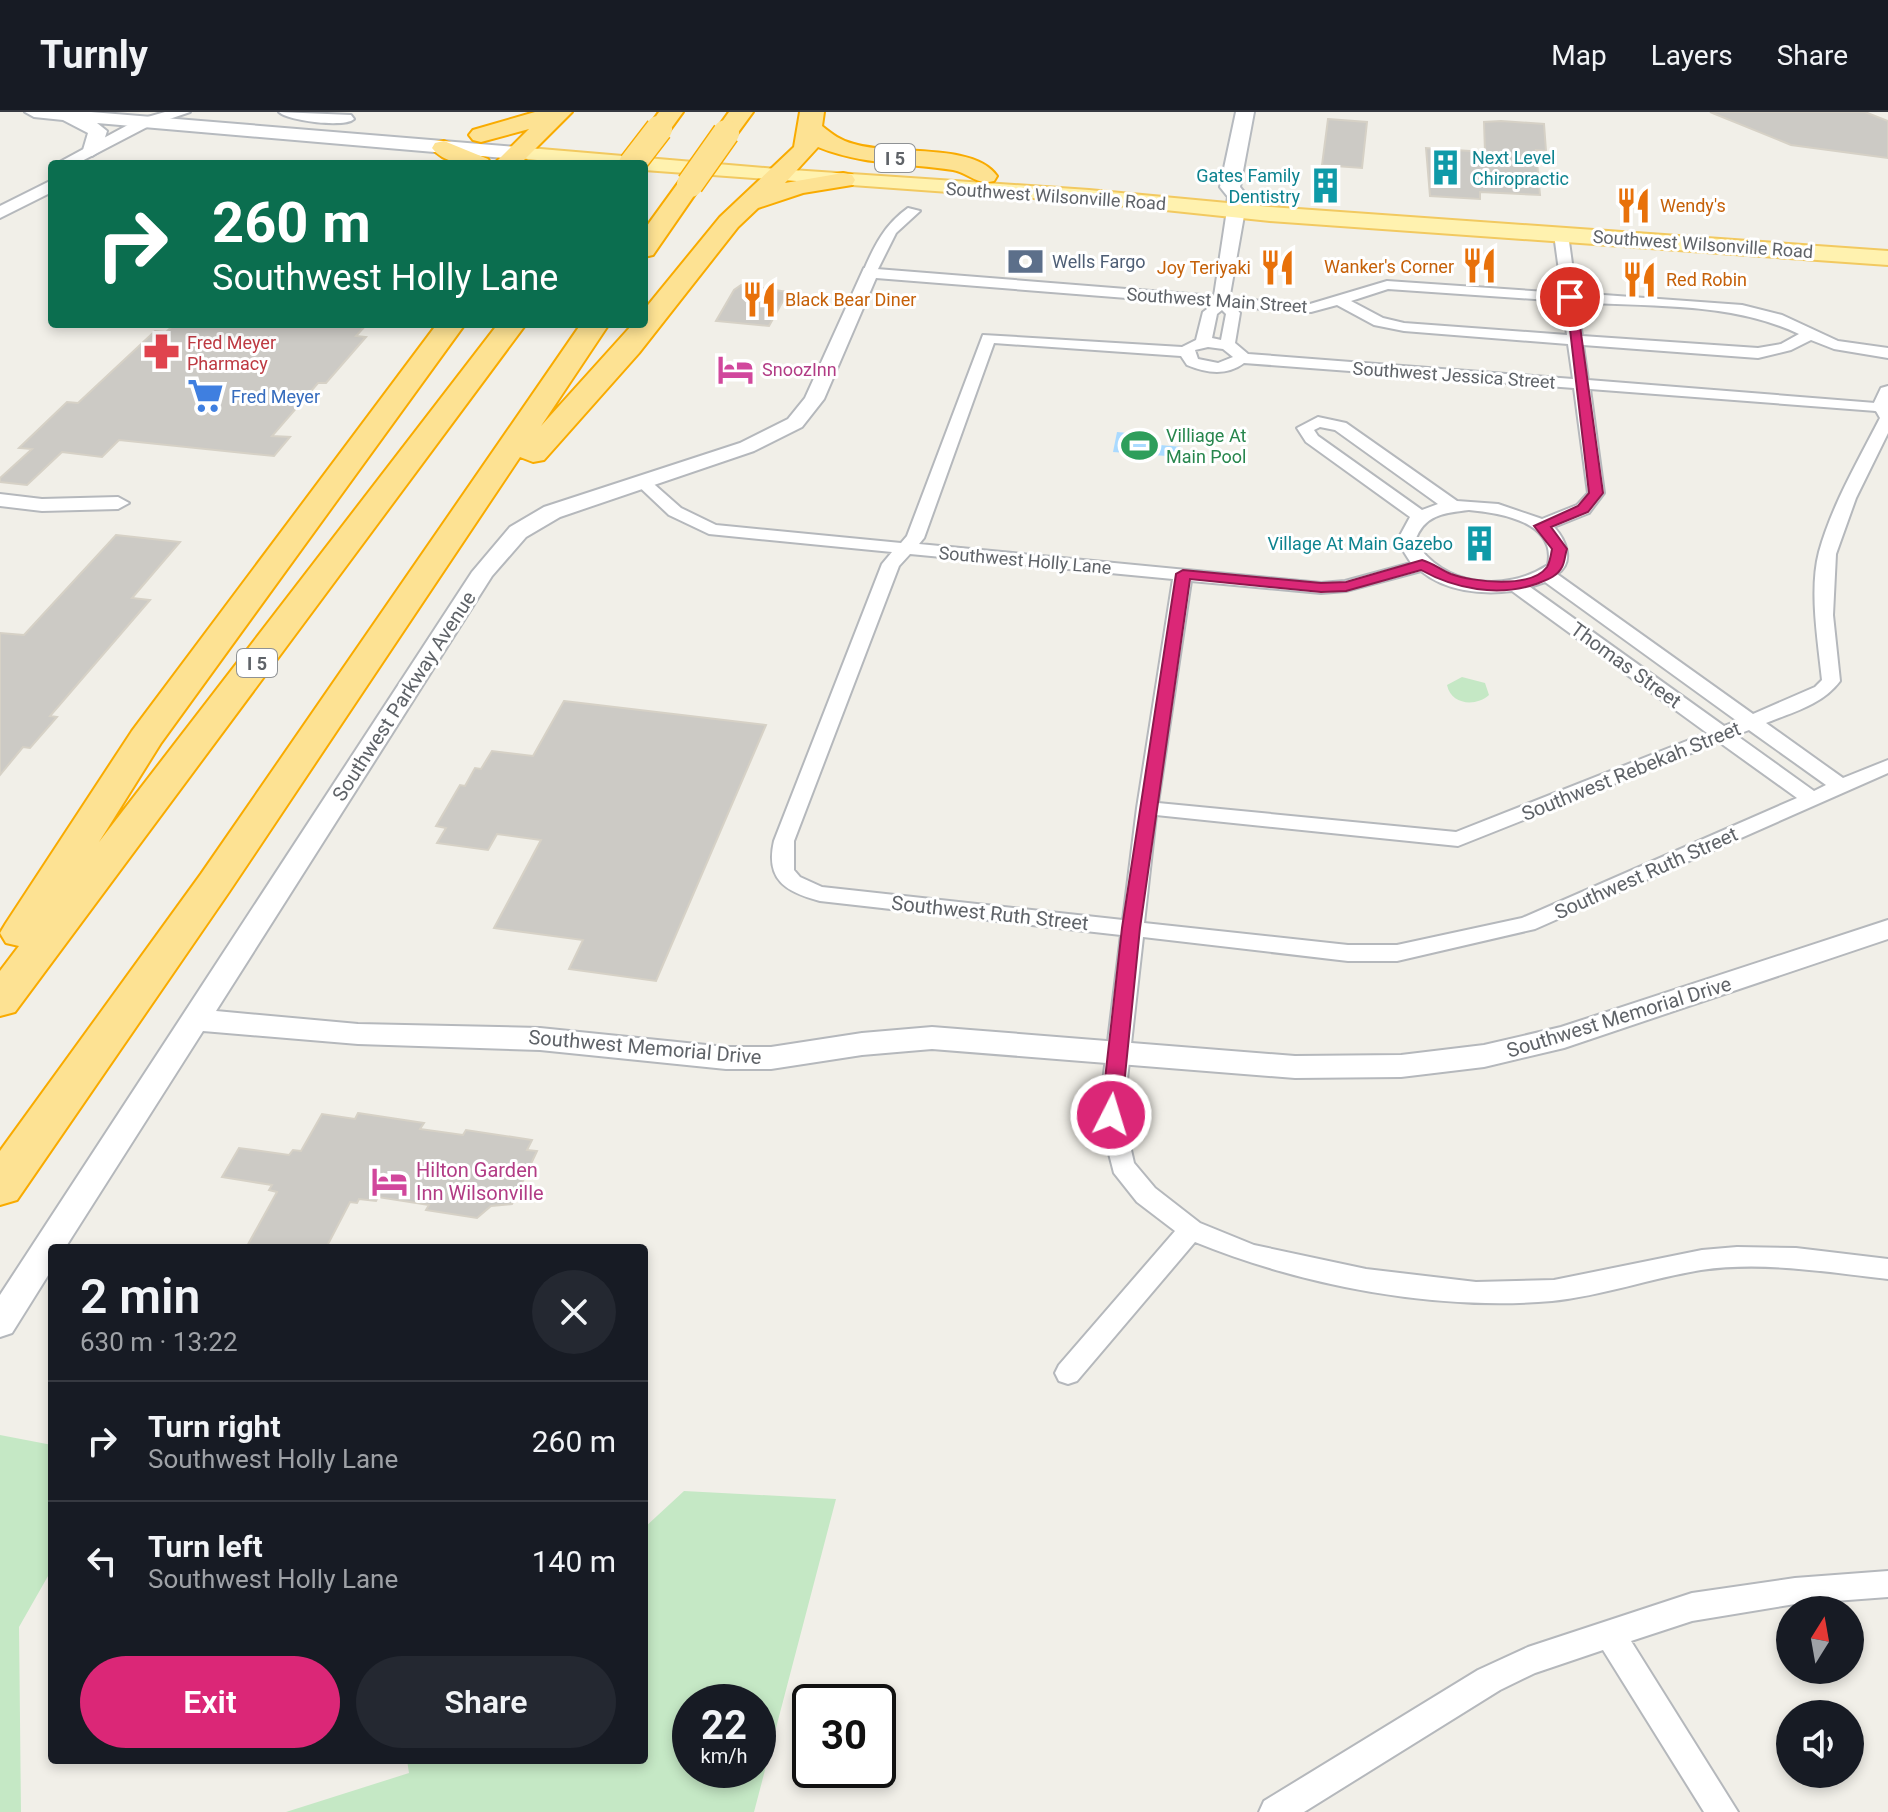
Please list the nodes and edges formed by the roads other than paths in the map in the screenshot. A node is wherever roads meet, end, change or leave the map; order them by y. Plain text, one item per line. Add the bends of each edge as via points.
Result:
1 (34, 112) edge
2 (123, 112) edge
3 (288, 112) edge
4 (559, 112) edge
5 (741, 112) edge
6 (1245, 112) edge
7 (63, 115) junction
8 (170, 116) edge
9 (665, 120) edge
10 (811, 120) edge
11 (143, 123) junction
12 (378, 129) junction
13 (481, 135) junction
14 (444, 148) junction
15 (519, 152) edge
16 (91, 157) edge
17 (470, 160) edge
18 (635, 160) edge
19 (786, 167) junction
20 (48, 173) edge
21 (985, 176) junction
22 (843, 180) junction
23 (48, 187) edge
24 (0, 198) edge
25 (1242, 199) junction
26 (745, 206) junction
27 (913, 211) dead end
28 (0, 213) edge
29 (1561, 234) junction
30 (648, 243) edge
31 (1888, 248) edge
32 (1888, 258) edge
33 (870, 272) junction
34 (1570, 297) junction
35 (1339, 300) junction
36 (1222, 302) junction
37 (648, 322) edge
38 (448, 328) edge
39 (509, 328) edge
40 (592, 328) edge
41 (643, 328) edge
42 (1811, 334) junction
43 (988, 338) joint
44 (1576, 339) junction
45 (1203, 343) junction
46 (1227, 345) junction
47 (1186, 352) junction
48 (1888, 353) edge
49 (1241, 358) junction
50 (1583, 385) junction
51 (1886, 406) edge
52 (641, 481) junction
53 (0, 500) edge
54 (118, 503) dead end
55 (1452, 506) junction
56 (1420, 516) junction
57 (1541, 526) junction
58 (904, 550) junction
59 (433, 563) junction
60 (1422, 565) junction
61 (1183, 574) junction
62 (1546, 575) junction
63 (1517, 586) junction
64 (1752, 722) junction
65 (1722, 734) junction
66 (1888, 766) edge
67 (1842, 787) junction
68 (1813, 800) junction
69 (1147, 808) junction
70 (1131, 928) junction
71 (1888, 929) edge
72 (0, 968) edge
73 (0, 1001) edge
74 (195, 1020) junction
75 (1117, 1053) junction
76 (0, 1187) edge
77 (1191, 1230) junction
78 (51, 1244) edge
79 (48, 1248) edge
80 (1888, 1269) edge
81 (0, 1323) edge
82 (1068, 1373) dead end
83 (1888, 1584) edge
84 (1610, 1634) junction
85 (1275, 1812) edge
86 (1722, 1812) edge

1 - 7 main road, Southwest Wilsonville Road
2 - 8 main road
3 - 12 main road via 358,121
4 - 13 highway
4 - 15 highway
5 - 30 highway, bridge
6 - 25 main road via 1230,187
7 - 11 main road, Southwest Wilsonville Road
7 - 16 main road via 98,131
8 - 11 main road, Southwest Wilsonville Road
8 - 12 main road, Southwest Wilsonville Road
8 - 14 main road, Southwest Wilsonville Road
8 - 16 street
9 - 18 highway, bridge
10 - 19 highway, I 5 via 806,149
10 - 21 highway, I 5 via 827,142 851,152 964,164
11 - 16 street
12 - 13 main road, Southwest Wilsonville Road
13 - 15 main road, Southwest Wilsonville Road
14 - 15 main road, Southwest Wilsonville Road
14 - 17 highway
15 - 19 main road, Southwest Wilsonville Road
19 - 21 main road, Southwest Wilsonville Road
19 - 22 main road, Southwest Wilsonville Road
19 - 26 highway, I 5
20 - 24 street
21 - 25 main road, Southwest Wilsonville Road
22 - 25 main road, Southwest Wilsonville Road
22 - 26 highway, I 5 via 796,187
23 - 28 street
25 - 29 main road, Southwest Wilsonville Road
25 - 31 main road, Southwest Wilsonville Road
25 - 36 street
26 - 37 highway, I 5
27 - 33 street, Southwest Parkway Avenue via 895,222
29 - 32 main road, Southwest Wilsonville Road
29 - 34 street
33 - 36 street, Southwest Main Street
33 - 52 street, Southwest Parkway Avenue via 814,399 795,423 747,447
34 - 35 street, Southwest Main Street via 1387,285
34 - 42 street, Southwest Main Street via 1756,311
34 - 44 street
35 - 36 street, Southwest Main Street via 1311,308
35 - 44 street via 1379,322 1404,327
36 - 45 street via 1210,312
36 - 46 street via 1233,313
38 - 72 highway, I 5 via 145,739
39 - 73 highway, I 5
40 - 59 highway, I 5
41 - 59 highway, I 5
42 - 44 street via 1771,352
42 - 48 street, Southwest Main Street via 1848,349
43 - 47 street, Southwest Jessica Street
43 - 58 street, Southwest Ruth Street via 915,538
44 - 50 street
45 - 46 street
45 - 47 street
46 - 49 street
47 - 49 street, Southwest Jessica Street via 1192,362 1210,368 1230,366
49 - 50 street, Southwest Jessica Street
50 - 51 street, Southwest Jessica Street
50 - 57 street via 1596,493 1583,509
51 - 64 street, Southwest Rebekah Street via 1827,554 1824,615 1831,681 1809,699
52 - 58 street, Southwest Holly Lane via 675,515 715,530
52 - 74 street, Southwest Parkway Avenue via 552,512 518,532 497,554
53 - 54 street
55 - 56 street
55 - 56 street via 1340,426 1318,422 1305,428 1312,439
55 - 57 street via 1490,507
56 - 60 street via 1406,541
57 - 62 street via 1559,549 1556,567
58 - 61 street, Southwest Holly Lane
58 - 70 street, Southwest Ruth Street via 891,564 784,841 779,858 785,876 820,894
59 - 76 highway, I 5
60 - 61 street, Southwest Holly Lane via 1357,584 1321,588
60 - 63 street via 1462,582
61 - 69 street
62 - 63 street
62 - 64 street, Thomas Street
63 - 65 street, Thomas Street
64 - 65 street, Southwest Rebekah Street
64 - 67 street, Thomas Street
65 - 68 street, Thomas Street
65 - 69 street, Southwest Rebekah Street via 1458,839
66 - 67 street, Southwest Ruth Street
67 - 68 street, Southwest Ruth Street
68 - 70 street, Southwest Ruth Street via 1527,924 1397,953 1348,953
69 - 70 street
70 - 75 street
71 - 75 street, Southwest Memorial Drive via 1564,1037 1484,1056 1355,1068
74 - 75 street, Southwest Memorial Drive via 358,1034 540,1039 726,1058 807,1054 911,1038
74 - 78 street, Southwest Parkway Avenue
75 - 77 street via 1111,1115 1123,1166 1146,1195
77 - 80 street via 1251,1254 1366,1279 1476,1293 1582,1286 1737,1257 1780,1256
77 - 82 street
79 - 81 street, Southwest Parkway Avenue
83 - 84 street via 1733,1599
84 - 85 street via 1489,1680
84 - 86 street

